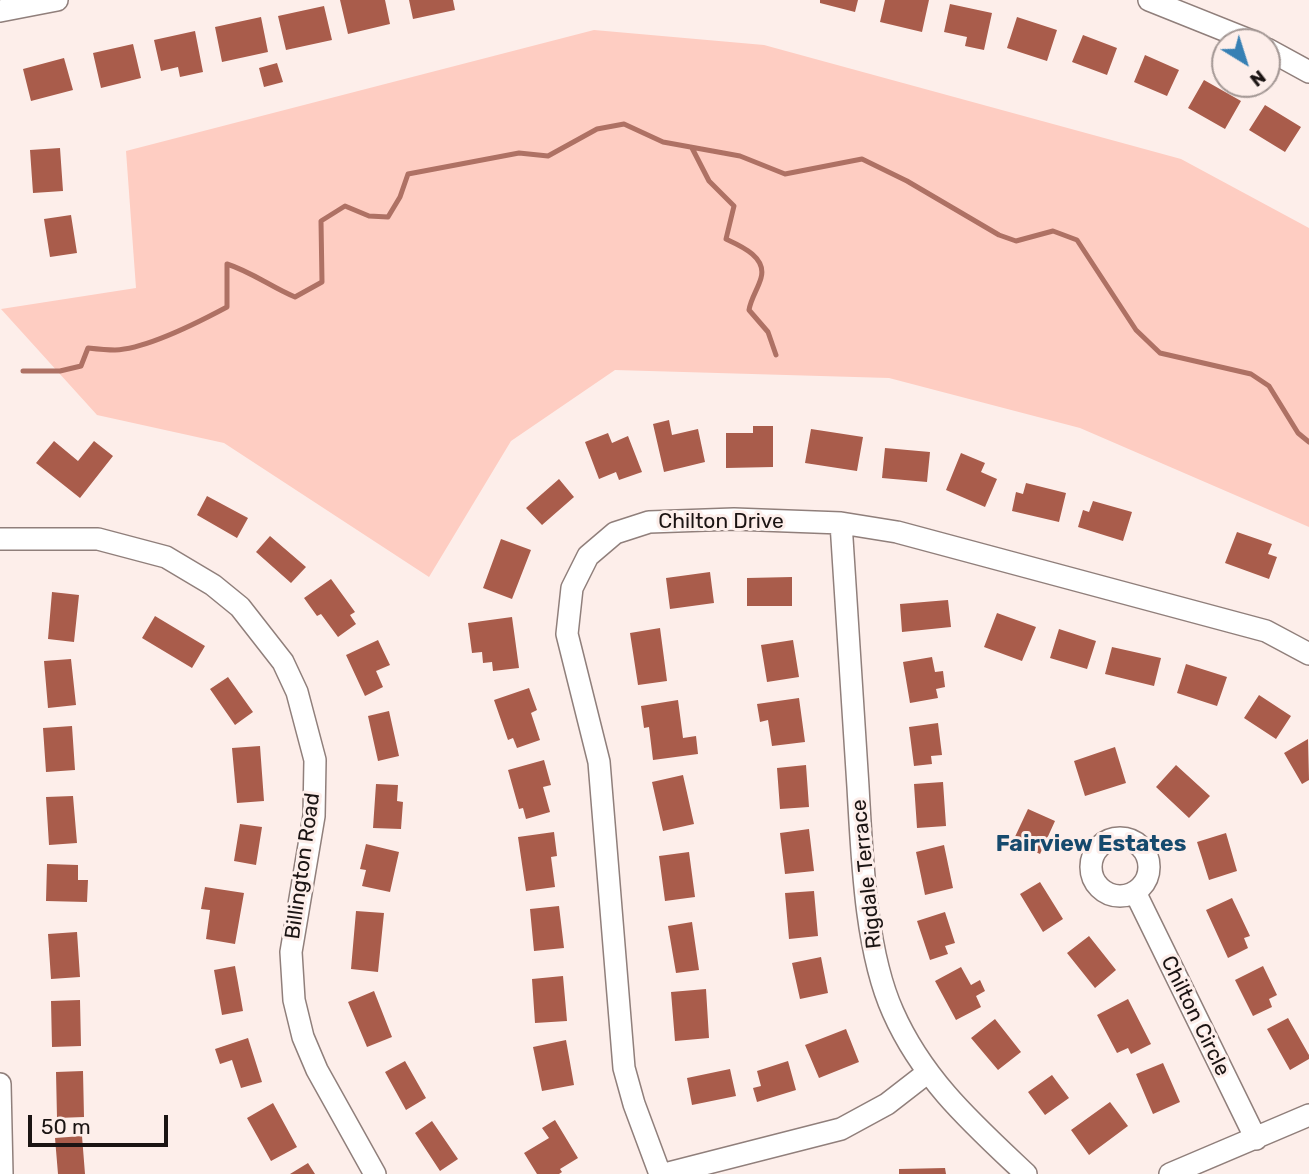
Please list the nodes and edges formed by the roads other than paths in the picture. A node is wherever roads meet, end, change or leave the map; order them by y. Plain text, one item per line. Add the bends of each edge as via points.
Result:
1 (57, 0) edge
2 (1149, 0) edge
3 (0, 11) edge
4 (1219, 28) edge
5 (1281, 57) edge
6 (1309, 72) edge
7 (841, 523) junction
8 (0, 539) edge
9 (1309, 654) edge
10 (1135, 892) dead end
11 (927, 1073) junction
12 (0, 1084) edge
13 (1309, 1115) edge
14 (1256, 1139) junction
15 (2, 1174) edge
16 (376, 1174) edge
17 (663, 1174) edge
18 (1026, 1174) edge
19 (1170, 1174) edge

1 - 3 street
2 - 4 street
5 - 6 street
7 - 9 street, Chilton Drive via 897,532 1266,631
7 - 11 street, Rigdale Terrace via 861,839 873,947 892,1011
7 - 17 street, Chilton Drive via 649,522 615,533 588,555 572,588 567,634 599,762 624,1068
8 - 16 street, Billington Road via 98,539 166,557 240,607 283,662 298,692 315,760 314,816 291,952 293,1000 317,1070
10 - 14 street, Chilton Circle
11 - 17 street via 887,1104 841,1129
11 - 18 street, Rigdale Terrace via 959,1111
12 - 15 street
13 - 14 street
14 - 19 street

